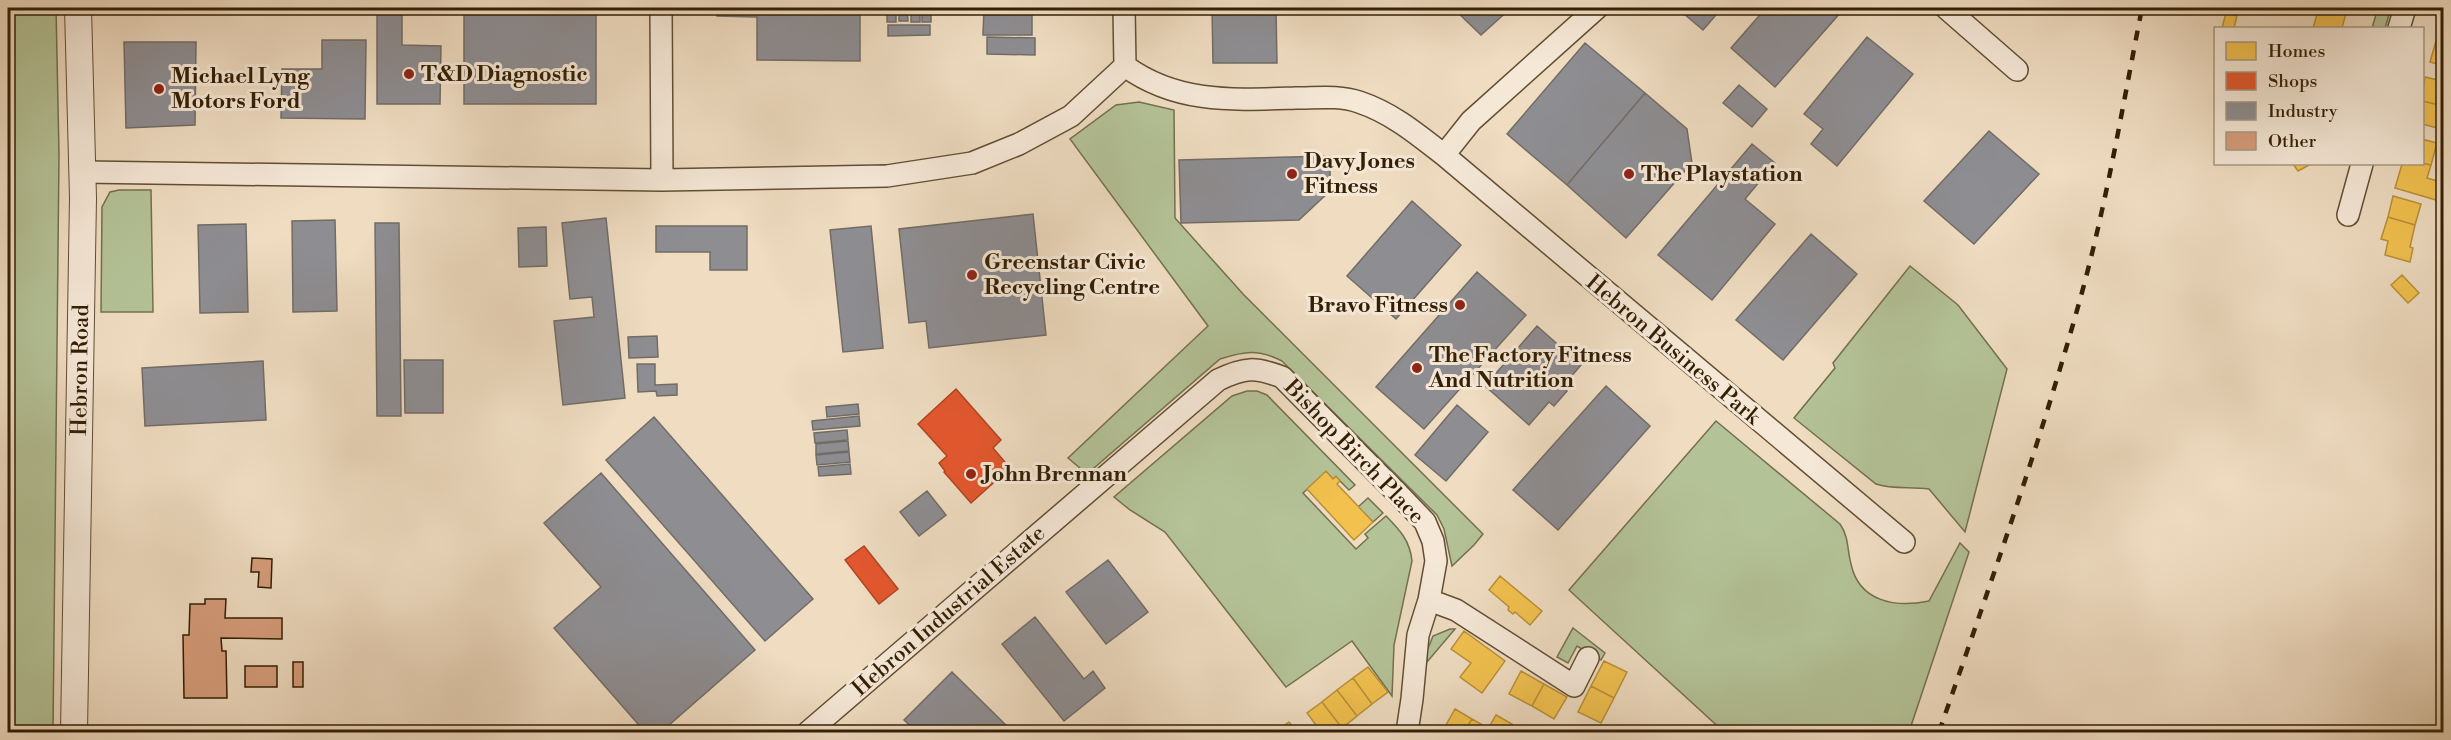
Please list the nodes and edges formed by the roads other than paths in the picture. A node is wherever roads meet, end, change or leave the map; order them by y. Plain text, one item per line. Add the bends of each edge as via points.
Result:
1 (78, 8) edge
2 (661, 8) edge
3 (1124, 8) edge
4 (1597, 8) edge
5 (1946, 8) edge
6 (2404, 8) edge
7 (2399, 27) edge
8 (1125, 66) junction
9 (2017, 70) dead end
10 (1444, 156) junction
11 (2362, 165) edge
12 (83, 172) junction
13 (662, 180) junction
14 (2348, 214) dead end
15 (1091, 489) joint
16 (1904, 542) dead end
17 (1429, 600) junction
18 (1588, 658) dead end
19 (74, 732) edge
20 (808, 732) edge
21 (1407, 732) edge

1 - 12 street, Hebron Road
2 - 13 street
3 - 8 street
4 - 10 street via 1471,121
5 - 9 street
6 - 7 street
8 - 10 street, Hebron Business Park via 1140,77 1192,96 1225,100 1358,101 1395,118
8 - 13 street via 1071,116 972,163 887,176
10 - 16 street, Hebron Business Park
11 - 14 street
12 - 13 street
12 - 19 street, Hebron Road
15 - 17 street, Bishop Birch Place via 1218,380 1239,370 1261,369 1282,377 1425,522 1436,561
15 - 20 street, Hebron Industrial Estate
17 - 18 street via 1456,610 1574,686
17 - 21 street, Bishop Birch Place via 1418,635

